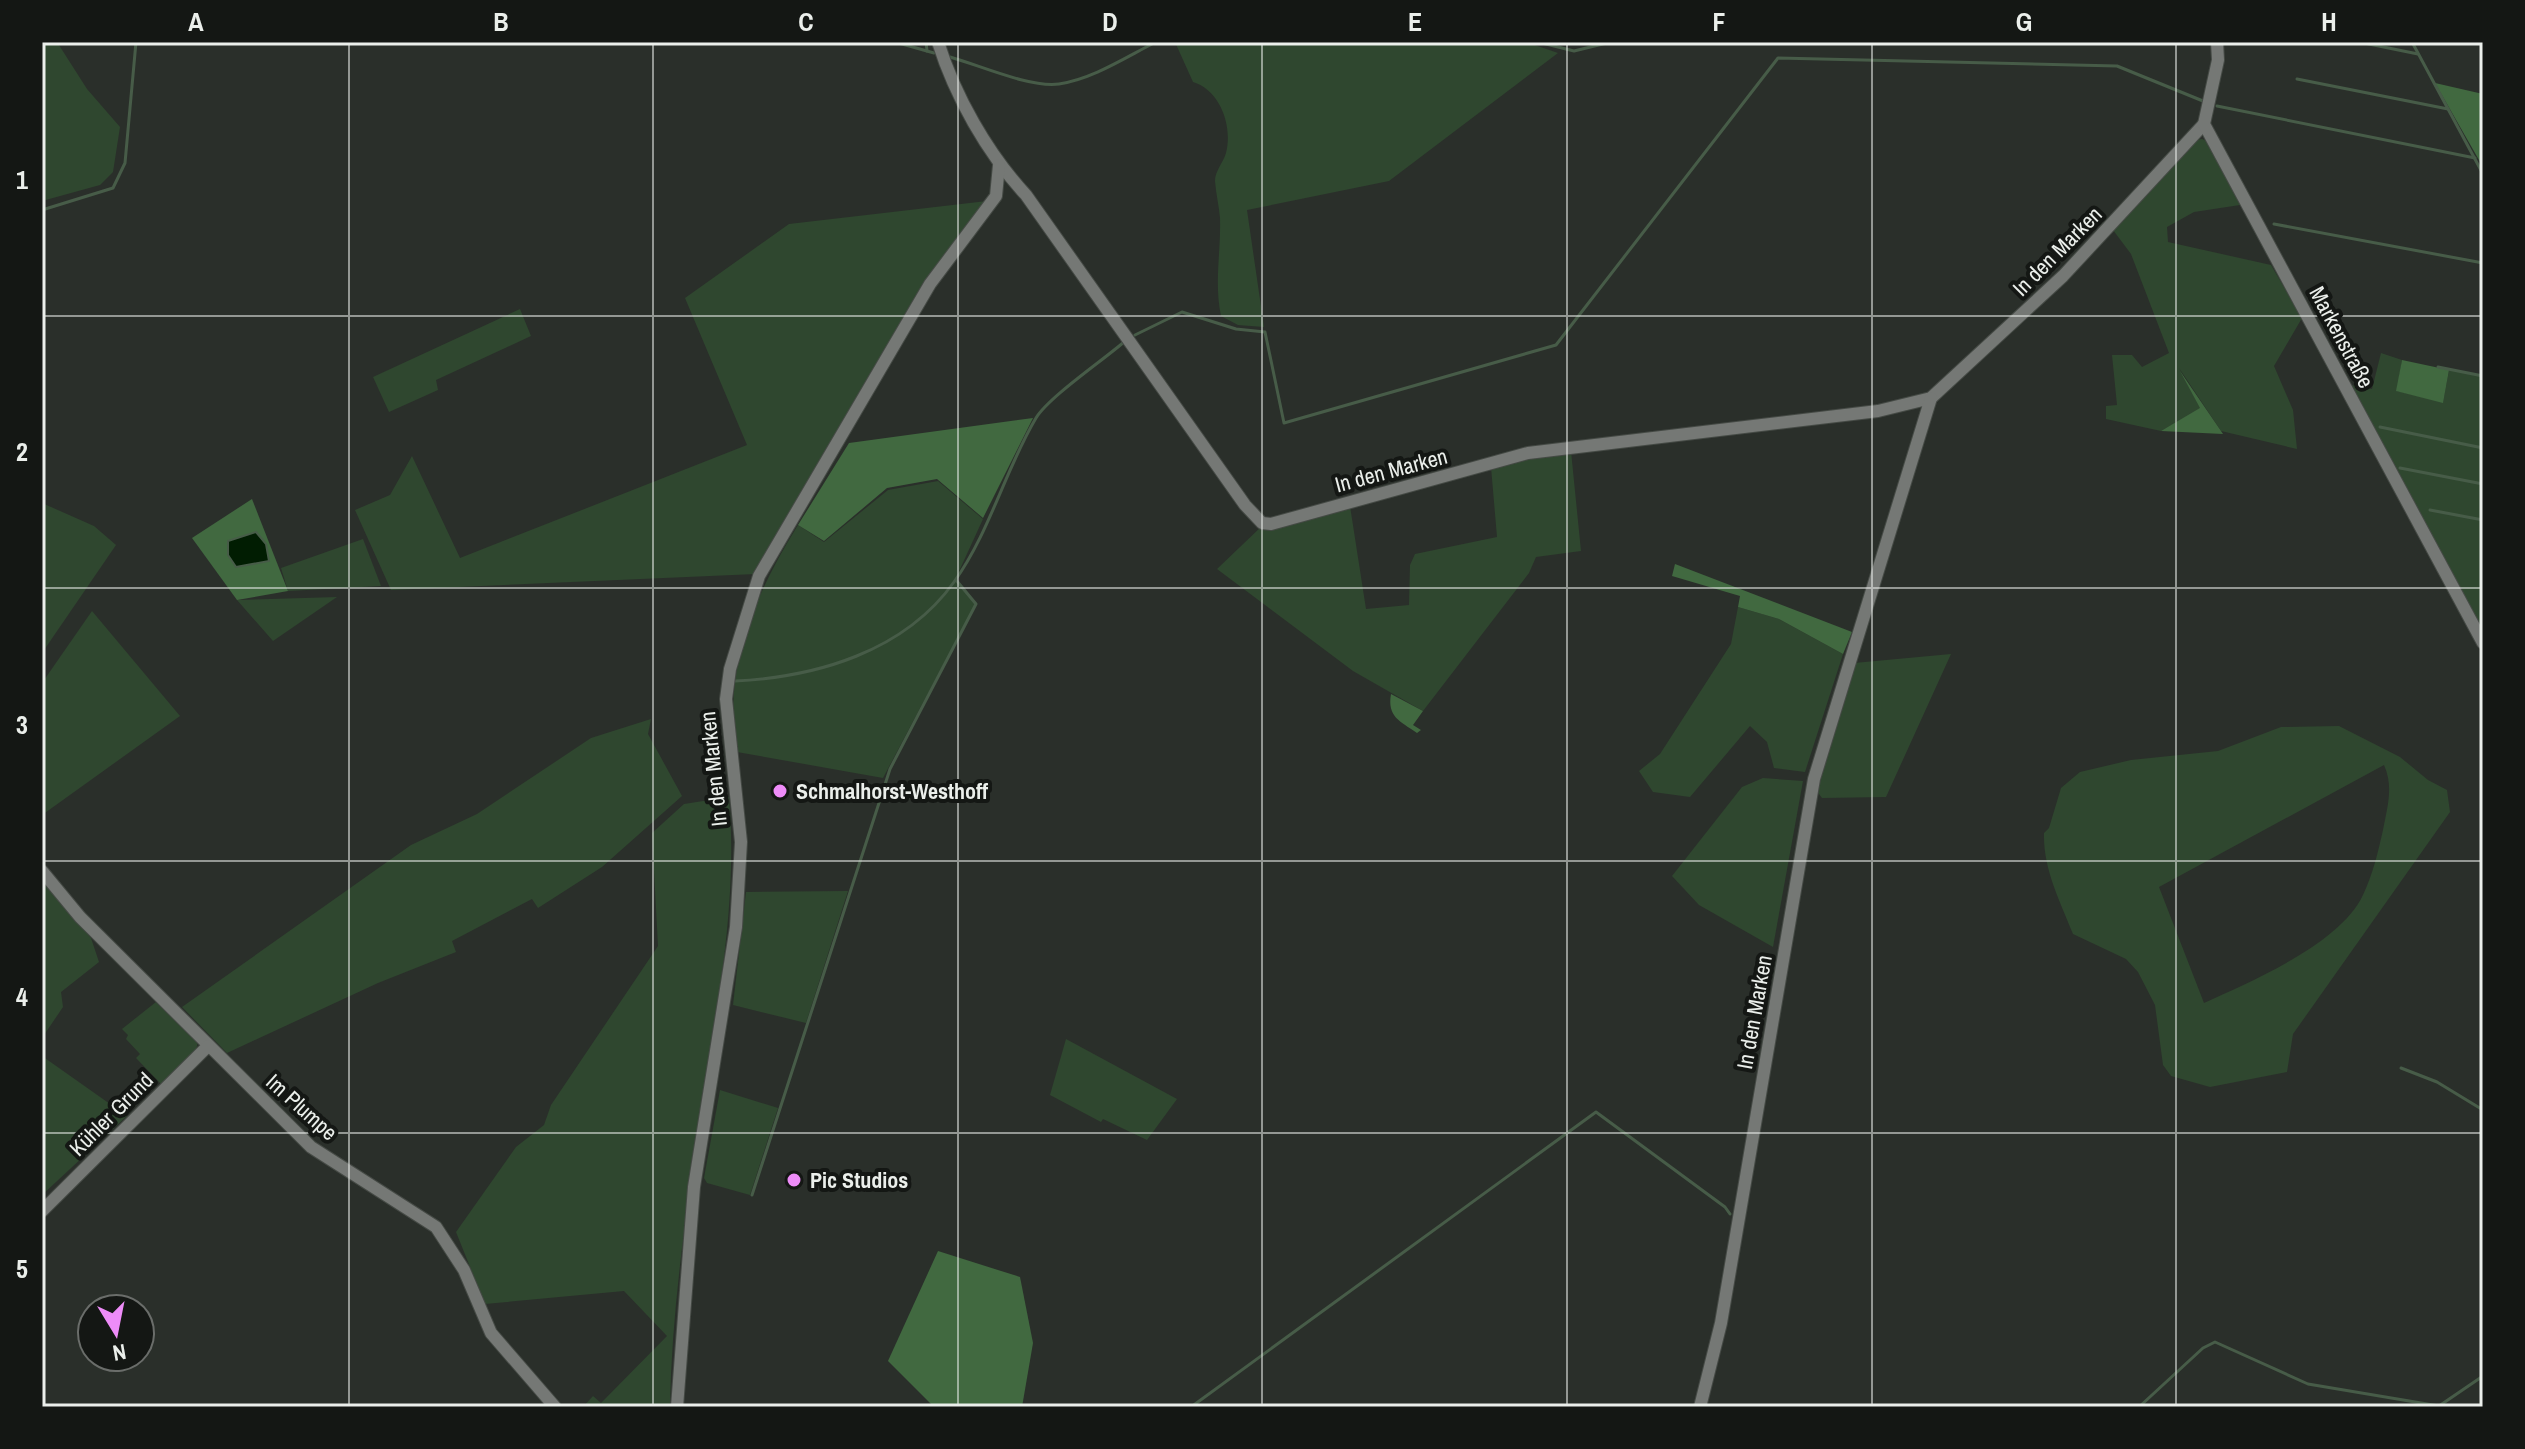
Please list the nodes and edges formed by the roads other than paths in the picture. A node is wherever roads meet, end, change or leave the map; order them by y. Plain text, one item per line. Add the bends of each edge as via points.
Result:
1 (938, 42) edge
2 (2217, 42) edge
3 (2204, 124) junction
4 (999, 165) junction
5 (1026, 195) junction
6 (996, 196) junction
7 (1931, 398) junction
8 (2483, 643) edge
9 (42, 871) edge
10 (208, 1046) junction
11 (42, 1211) edge
12 (555, 1407) edge
13 (677, 1407) edge
14 (1700, 1407) edge

1 - 4 street, In den Marken
2 - 3 street
3 - 7 street, In den Marken via 2063,276
3 - 8 street, Markenstraße
4 - 5 street, In den Marken
4 - 6 street
5 - 6 street
5 - 7 street, In den Marken via 1262,523 1528,453 1878,411
6 - 13 street, In den Marken via 930,284 759,576 730,669 726,699 741,842 736,927 694,1187
7 - 14 street, In den Marken via 1814,779 1721,1323
9 - 10 street, Im Plumpe via 80,917
10 - 11 street, Kühler Grund
10 - 12 street, Im Plumpe via 311,1147 436,1227 464,1270 491,1333

